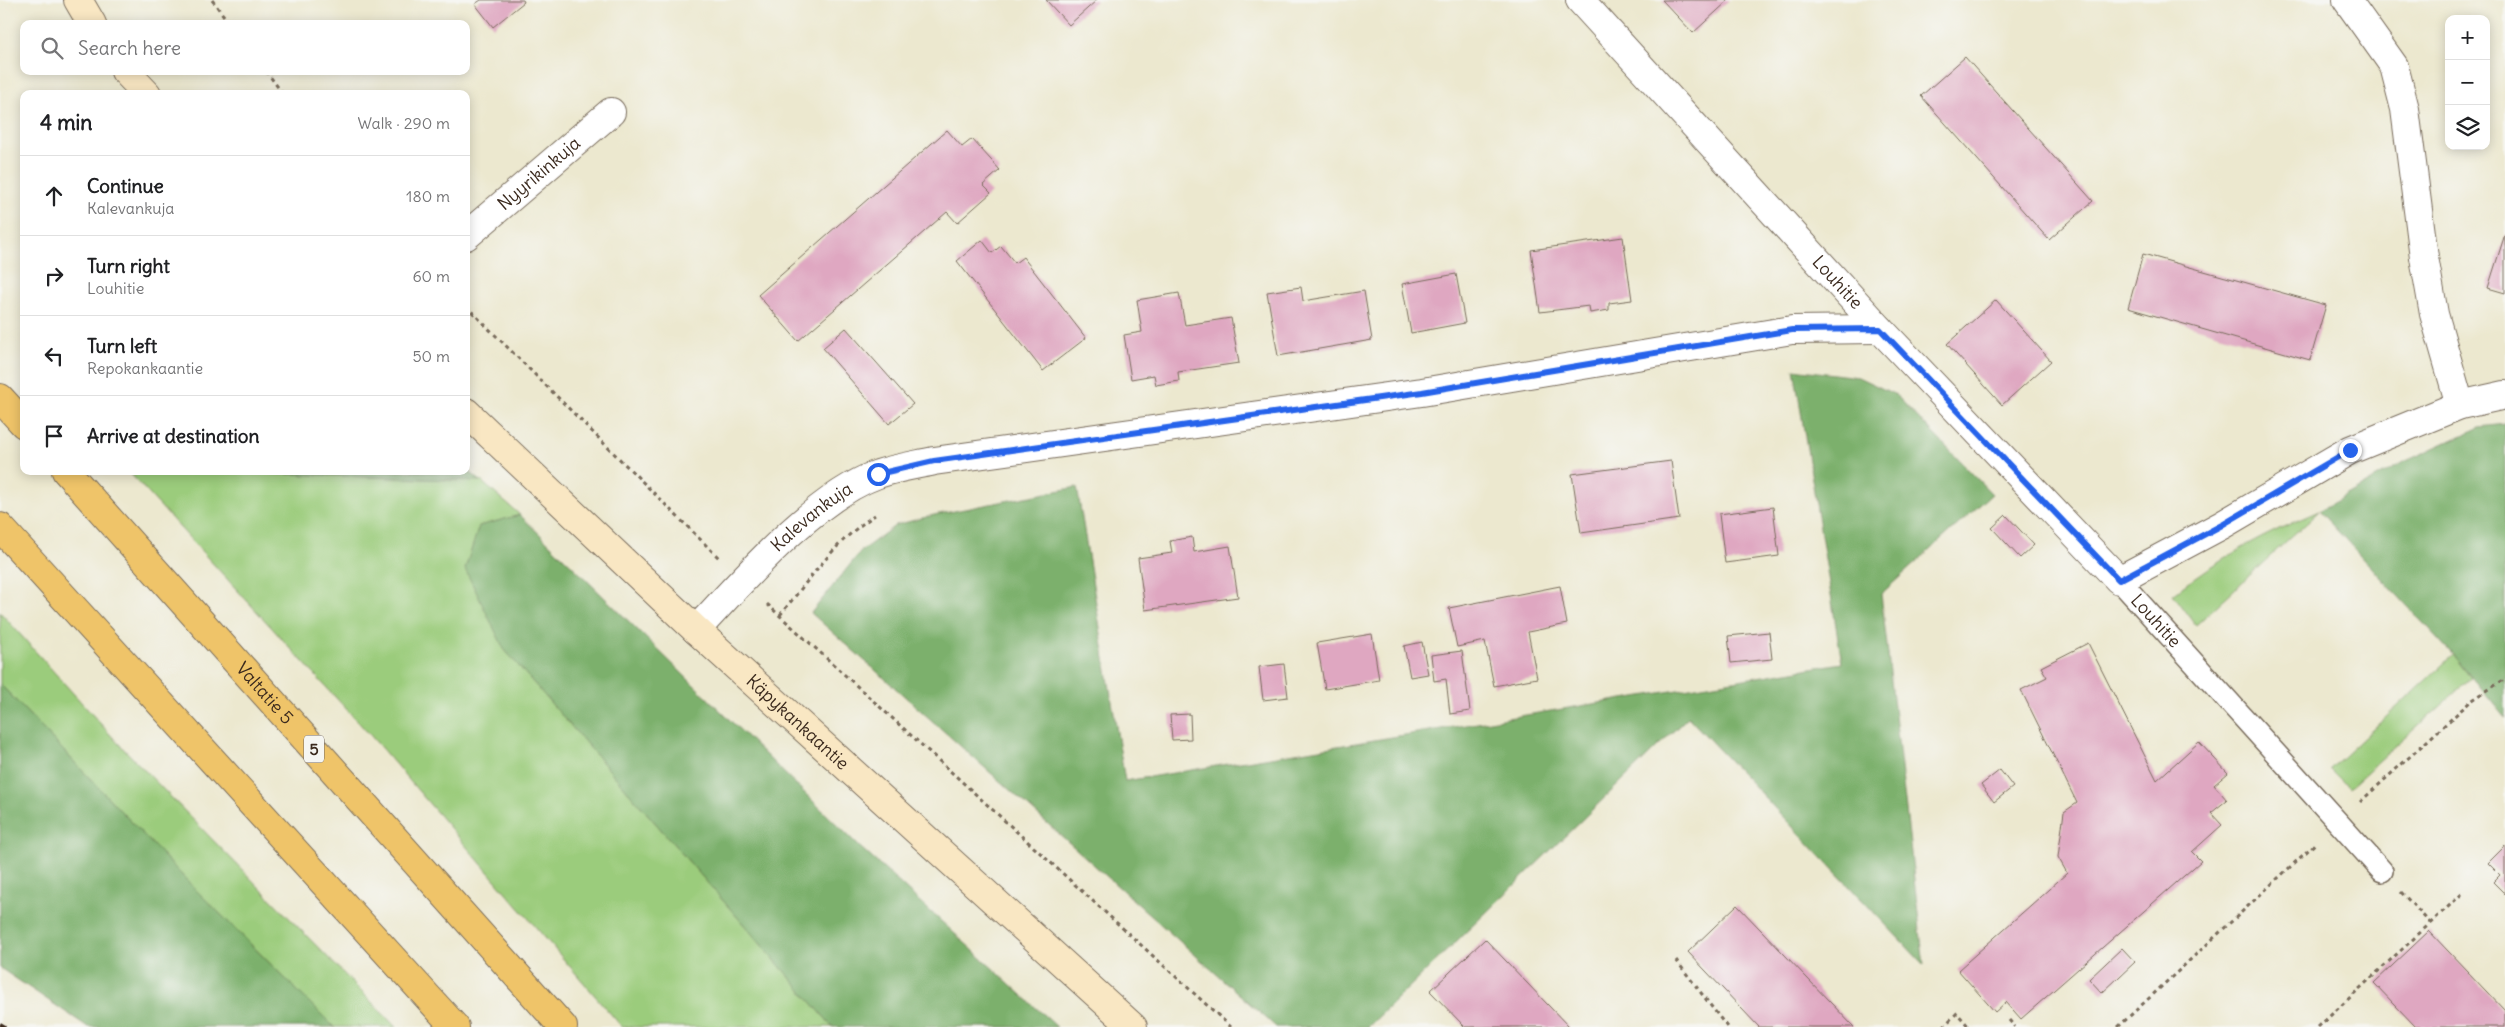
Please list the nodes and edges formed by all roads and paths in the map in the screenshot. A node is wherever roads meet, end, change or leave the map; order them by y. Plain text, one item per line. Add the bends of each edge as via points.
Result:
1 (78, 0) edge
2 (212, 0) edge
3 (1580, 0) edge
4 (2346, 0) edge
5 (90, 20) edge
6 (227, 20) edge
7 (129, 75) edge
8 (269, 75) edge
9 (142, 90) edge
10 (279, 90) edge
11 (612, 112) dead end
12 (470, 233) edge
13 (470, 310) edge
14 (1880, 329) junction
15 (2505, 396) edge
16 (0, 398) edge
17 (2460, 405) junction
18 (470, 416) edge
19 (20, 420) edge
20 (70, 475) edge
21 (876, 514) dead end
22 (0, 527) edge
23 (2119, 580) junction
24 (742, 581) junction
25 (780, 615) junction
26 (696, 630) junction
27 (2505, 679) edge
28 (2337, 823) junction
29 (2382, 871) joint
30 (2463, 892) dead end
31 (2430, 923) junction
32 (1676, 960) dead end
33 (2009, 1020) dead end
34 (455, 1027) edge
35 (563, 1027) edge
36 (1133, 1027) edge
37 (1231, 1027) edge
38 (1727, 1027) edge
39 (1943, 1027) edge
40 (1969, 1027) edge
41 (2015, 1027) edge
42 (2118, 1027) edge
43 (2318, 1027) edge

1 - 5 street
2 - 6 path
3 - 14 street, Louhitie
4 - 17 street via 2394,66 2405,109 2434,314
7 - 9 street
8 - 10 path
11 - 12 street, Nyyrikinkuja
13 - 24 path
14 - 23 street, Louhitie
14 - 24 street, Kalevankuja via 1792,330 1422,392 934,461 878,474 838,495 808,518
15 - 17 street
16 - 19 highway
17 - 23 street via 2350,450 2222,525
18 - 26 street, Käpykankaantie
20 - 35 highway, Valtatie 5 / 5
21 - 25 path via 832,552
22 - 34 highway
23 - 28 lane, Louhitie
24 - 25 path
24 - 26 street, Kalevankuja
25 - 37 path
26 - 36 street, Käpykankaantie
27 - 28 path via 2470,701
28 - 29 lane, Louhitie
28 - 42 path
29 - 31 path
30 - 31 path
31 - 43 path
32 - 38 path
33 - 41 path
39 - 40 path via 1957,1013

